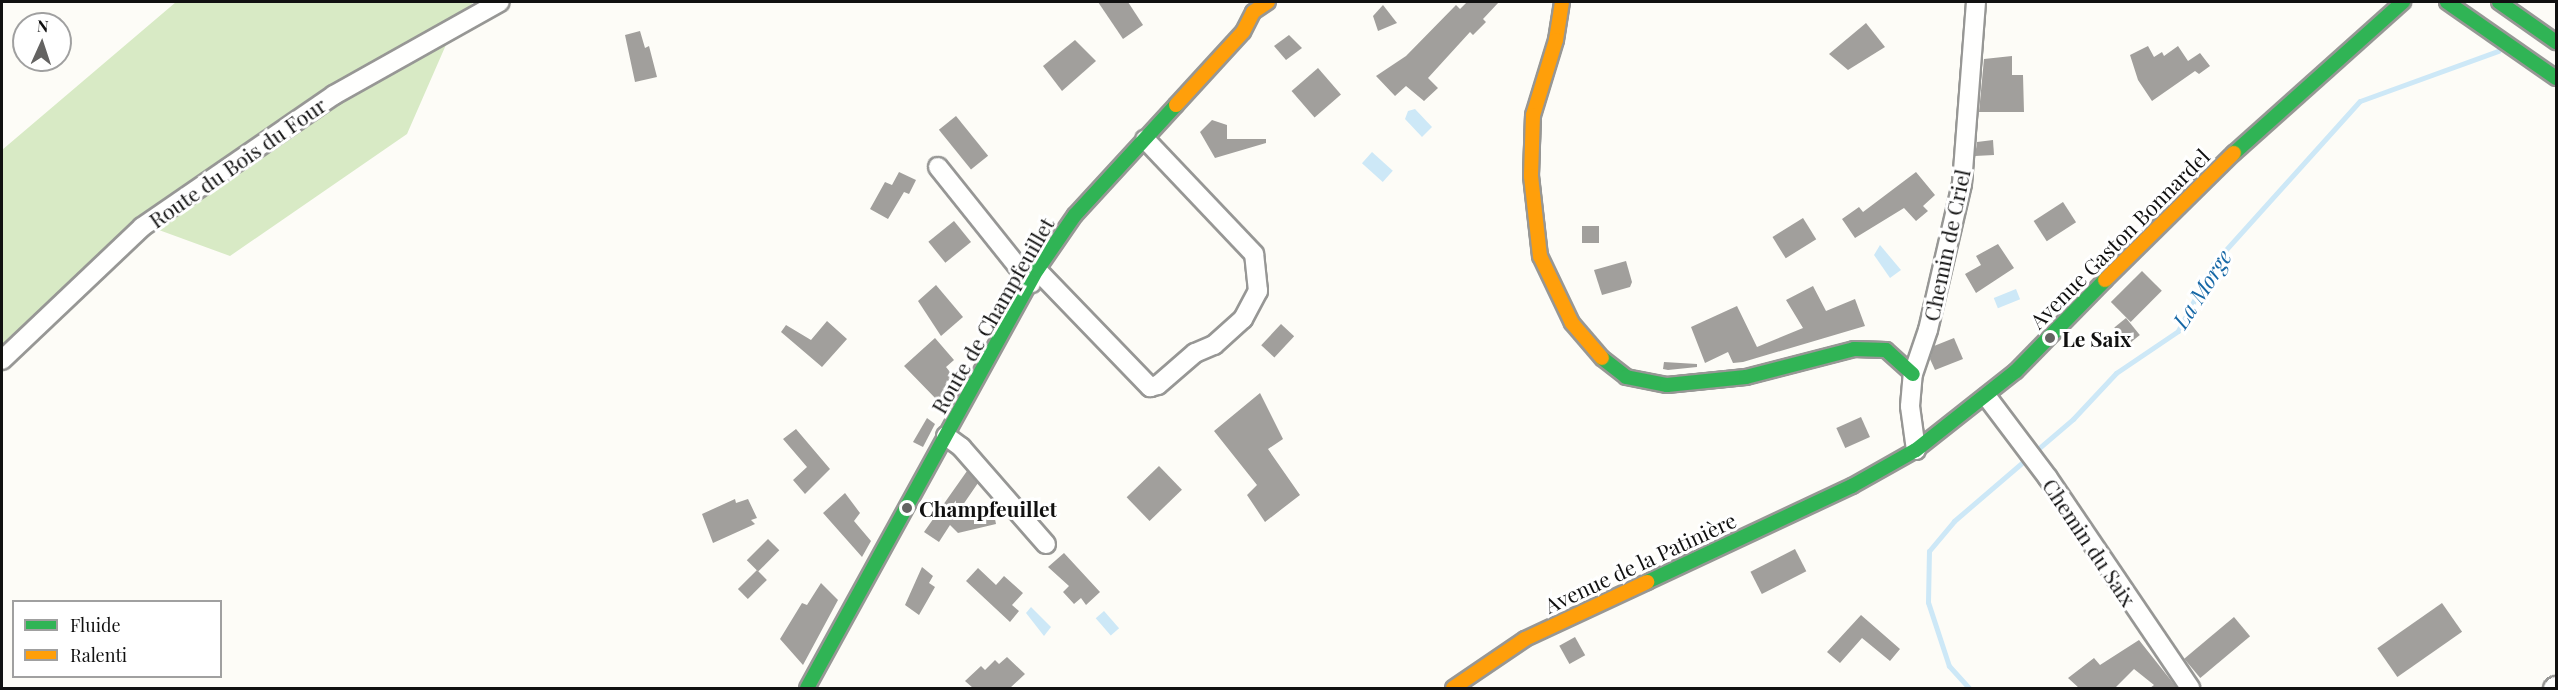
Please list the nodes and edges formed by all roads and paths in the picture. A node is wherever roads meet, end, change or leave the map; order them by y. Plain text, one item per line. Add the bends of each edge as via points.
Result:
1 (500, 2) edge
2 (1268, 2) edge
3 (1562, 2) edge
4 (1976, 2) edge
5 (2403, 2) edge
6 (2447, 2) edge
7 (2499, 2) edge
8 (2556, 42) edge
9 (2556, 78) edge
10 (1145, 139) junction
11 (938, 167) dead end
12 (1034, 276) junction
13 (2, 360) edge
14 (1913, 374) junction
15 (1987, 398) junction
16 (946, 436) junction
17 (1916, 450) junction
18 (1852, 486) joint
19 (1046, 543) dead end
20 (2556, 686) edge
21 (807, 688) edge
22 (1453, 688) edge
23 (2190, 688) edge
24 (2553, 688) edge

1 - 13 street, Route du Bois du Four via 334,95 142,227
2 - 10 main road, Route de Champfeuillet via 1253,12 1243,32
3 - 14 main road via 1556,40 1533,115 1531,176 1540,256 1572,323 1596,353 1626,377 1667,385 1746,377 1854,349 1886,350
4 - 14 street, Chemin de Criel via 1962,184 1928,330
5 - 15 main road, Avenue Gaston Bonnardel via 2206,178
6 - 9 main road
7 - 8 main road
10 - 12 main road, Route de Champfeuillet via 1075,215
10 - 12 street via 1254,254 1258,291 1243,319 1214,345 1195,353 1158,385 1150,387
11 - 12 street
12 - 16 main road, Route de Champfeuillet
14 - 17 street, Chemin de Criel via 1910,406
15 - 17 main road, Avenue Gaston Bonnardel
15 - 23 street, Chemin du Saix via 2039,466
16 - 19 street via 961,447
16 - 21 main road, Route de Champfeuillet
17 - 18 main road, Avenue Gaston Bonnardel
18 - 22 main road, Avenue de la Patinière via 1525,639
20 - 24 street

